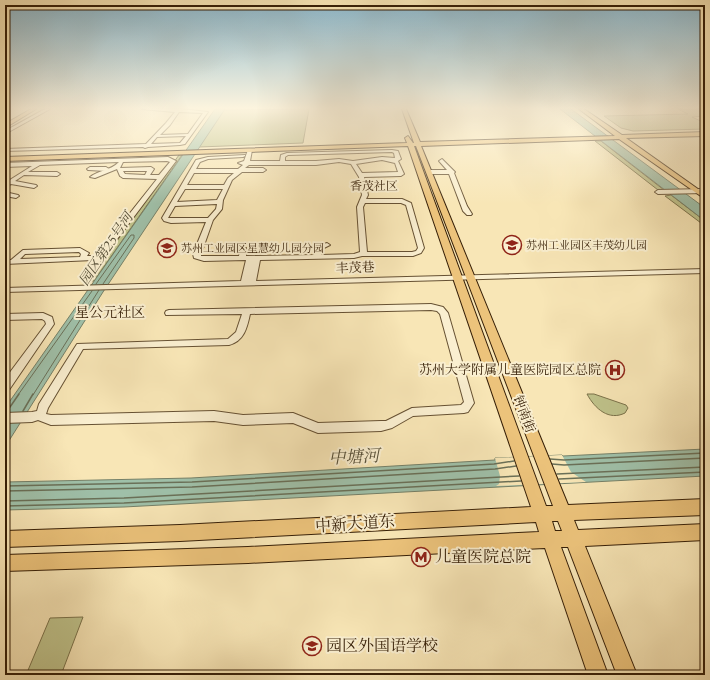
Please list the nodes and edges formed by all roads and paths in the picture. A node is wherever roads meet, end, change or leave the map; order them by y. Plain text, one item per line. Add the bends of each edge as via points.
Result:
1 (151, 141) edge
2 (183, 141) edge
3 (485, 141) edge
4 (626, 141) edge
5 (410, 143) junction
6 (418, 143) junction
7 (146, 146) junction
8 (5, 150) edge
9 (185, 151) junction
10 (197, 151) junction
11 (141, 152) junction
12 (353, 152) junction
13 (313, 153) junction
14 (130, 154) junction
15 (5, 157) edge
16 (396, 160) junction
17 (124, 161) junction
18 (243, 161) junction
19 (442, 161) dead end
20 (352, 162) junction
21 (282, 163) junction
22 (312, 163) junction
23 (38, 164) junction
24 (5, 165) edge
25 (90, 169) dead end
26 (117, 170) junction
27 (262, 170) dead end
28 (193, 171) junction
29 (430, 172) junction
30 (452, 172) junction
31 (57, 174) dead end
32 (22, 175) junction
33 (361, 175) junction
34 (5, 177) edge
35 (94, 177) dead end
36 (161, 177) junction
37 (7, 184) edge
38 (34, 186) dead end
39 (183, 187) junction
40 (227, 187) junction
41 (658, 192) dead end
42 (703, 193) edge
43 (5, 194) edge
44 (16, 196) dead end
45 (362, 201) junction
46 (220, 202) junction
47 (173, 204) junction
48 (469, 214) dead end
49 (210, 220) junction
50 (327, 245) dead end
51 (235, 247) dead end
52 (362, 254) junction
53 (317, 256) junction
54 (98, 258) junction
55 (254, 258) junction
56 (242, 259) junction
57 (5, 262) edge
58 (90, 269) dead end
59 (705, 271) edge
60 (464, 277) junction
61 (248, 283) junction
62 (9, 290) edge
63 (5, 298) edge
64 (247, 311) junction
65 (169, 313) dead end
66 (5, 317) edge
67 (5, 387) edge
68 (41, 414) junction
69 (5, 418) edge
70 (705, 507) edge
71 (563, 512) junction
72 (541, 513) junction
73 (705, 532) edge
74 (574, 538) junction
75 (5, 539) edge
76 (550, 540) junction
77 (5, 563) edge
78 (598, 675) edge
79 (627, 675) edge

1 - 7 street
2 - 7 street via 180,144
3 - 6 main road
4 - 42 main road
5 - 6 main road
5 - 10 main road
5 - 18 main road
5 - 60 main road, 钟南街
6 - 29 main road, 钟南街
7 - 8 street
7 - 11 street
9 - 10 main road
9 - 11 main road
9 - 14 main road
10 - 18 main road
11 - 15 main road
12 - 13 street
12 - 16 street via 395,151 398,159
12 - 20 street via 355,160
13 - 21 street via 285,154
13 - 22 street
14 - 15 main road
14 - 17 street
16 - 20 street
16 - 33 street via 401,174
17 - 23 street
17 - 26 street
17 - 36 street via 172,160
18 - 21 street
18 - 27 street
18 - 28 street via 221,171
18 - 28 street via 202,159 197,162
18 - 40 street
19 - 30 street
20 - 22 street via 337,160
20 - 33 street
21 - 22 street
23 - 24 street
23 - 32 street
25 - 26 street
26 - 35 street
26 - 36 street via 123,176
28 - 39 street
29 - 30 street
29 - 60 main road, 钟南街
30 - 48 street via 463,207
31 - 32 street
32 - 34 street
32 - 37 street
33 - 45 street via 365,195
36 - 54 street
37 - 38 street
39 - 40 street
39 - 47 street
40 - 46 street
41 - 42 street
43 - 44 street
45 - 52 street via 360,210 365,250
45 - 52 street via 409,204 421,248 413,254
46 - 47 street
46 - 49 street via 218,211
47 - 49 street via 166,220
49 - 56 street via 197,254 198,258
50 - 53 street via 319,248
51 - 56 street via 244,249
52 - 53 street
53 - 55 street
54 - 57 street via 82,259 85,253 80,250 23,252 13,262
54 - 58 street
55 - 56 street
55 - 61 street
59 - 60 street, 丰茂巷
60 - 61 street, 丰茂巷
60 - 71 main road, 钟南街
60 - 72 main road, 钟南街 via 520,457
61 - 62 street, 丰茂巷
62 - 63 street
64 - 65 street
64 - 68 street via 240,335 229,342 80,346 43,406
64 - 68 street via 436,307 444,314 468,406 458,410 412,412 388,424 318,428 293,418 243,420 214,416 51,420 42,417
66 - 67 street via 44,316 49,319 50,324
68 - 69 street
70 - 71 main road, 中新大道东
71 - 72 main road, 中新大道东
71 - 74 main road, 钟南街
72 - 75 main road, 中新大道东 via 243,531
72 - 76 main road, 钟南街
73 - 74 main road, 中新大道东
74 - 76 main road, 中新大道东
74 - 79 main road, 钟南街
76 - 77 main road, 中新大道东
76 - 78 main road, 钟南街

